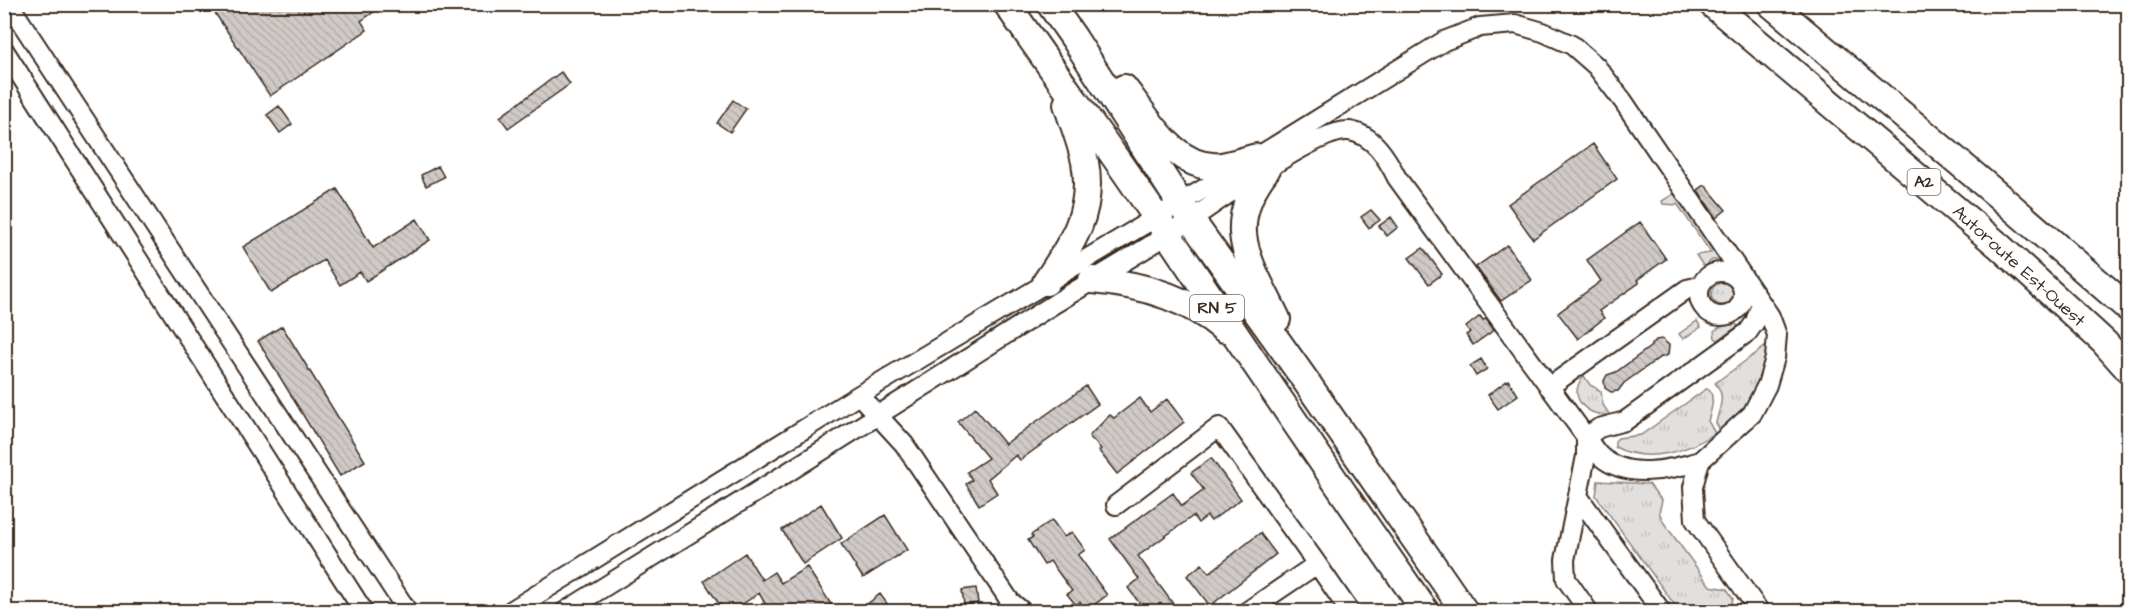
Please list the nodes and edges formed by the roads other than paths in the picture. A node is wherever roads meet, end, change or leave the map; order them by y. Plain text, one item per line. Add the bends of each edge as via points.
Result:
1 (9, 4) edge
2 (1007, 4) edge
3 (1050, 4) edge
4 (1712, 4) edge
5 (1771, 4) edge
6 (1074, 38) junction
7 (4, 50) edge
8 (1059, 81) junction
9 (1262, 163) junction
10 (1185, 211) junction
11 (1162, 226) junction
12 (1733, 269) junction
13 (1092, 280) junction
14 (1046, 282) junction
15 (1700, 286) junction
16 (1753, 298) junction
17 (2128, 308) edge
18 (1238, 340) junction
19 (2128, 369) edge
20 (1303, 376) junction
21 (1549, 387) junction
22 (860, 395) junction
23 (879, 416) junction
24 (1586, 437) junction
25 (1700, 461) junction
26 (1578, 496) junction
27 (1116, 504) dead end
28 (1317, 564) junction
29 (1014, 608) edge
30 (364, 612) edge
31 (408, 612) edge
32 (509, 612) edge
33 (564, 612) edge
34 (1246, 612) edge
35 (1350, 612) edge
36 (1426, 612) edge
37 (1465, 612) edge
38 (1589, 612) edge
39 (1662, 612) edge
40 (1760, 612) edge

1 - 31 street
2 - 8 highway, RN 5
3 - 6 highway, RN 5
4 - 19 highway, Autoroute Est-Ouest / A2 via 1998,245
5 - 17 highway, A2
6 - 9 highway via 1107,64 1163,139 1180,154 1220,166
6 - 10 highway, RN 5
7 - 30 street
8 - 11 highway, RN 5
8 - 14 highway via 1084,160 1086,194 1072,242
9 - 10 street
9 - 12 street via 1444,41 1480,27 1515,24 1572,45 1596,66
9 - 20 highway via 1245,208 1244,246
9 - 21 street via 1330,134 1349,131 1371,140
10 - 11 street
10 - 20 highway, RN 5
11 - 13 street
11 - 14 street
11 - 18 highway, RN 5
12 - 15 street via 1710,274
12 - 16 street
13 - 18 highway via 1119,282 1170,296 1202,313
13 - 23 street
14 - 22 street
15 - 16 street via 1702,307 1720,317
15 - 21 street via 1687,289
16 - 24 street via 1755,322 1748,332 1625,421 1599,428
16 - 25 street via 1770,316 1777,335 1776,358 1752,414
18 - 36 highway, RN 5
20 - 37 highway, RN 5
21 - 24 street
22 - 23 street
22 - 32 street
23 - 29 street via 904,444
23 - 33 street
24 - 25 street via 1601,456 1622,467 1647,471
24 - 26 street
25 - 40 street via 1693,487 1695,520
26 - 38 street via 1565,560 1566,579
26 - 39 street
27 - 28 street via 1219,427
28 - 34 street
28 - 35 street

